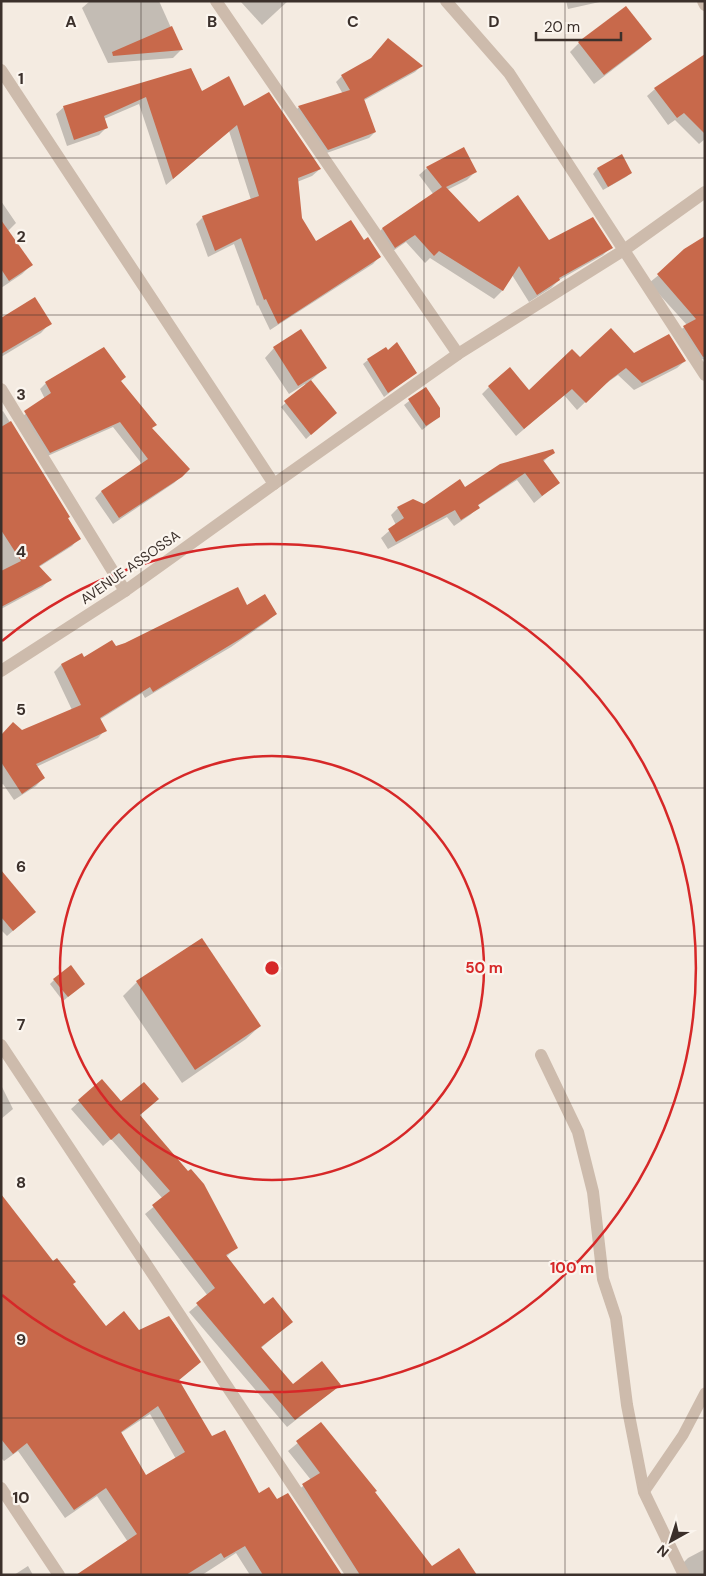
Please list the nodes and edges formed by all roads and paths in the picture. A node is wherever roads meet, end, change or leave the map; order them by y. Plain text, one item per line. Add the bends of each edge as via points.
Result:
1 (216, 1) edge
2 (446, 1) edge
3 (703, 1) edge
4 (705, 5) edge
5 (1, 70) edge
6 (705, 192) edge
7 (624, 250) junction
8 (458, 354) junction
9 (705, 375) edge
10 (1, 388) edge
11 (274, 484) junction
12 (125, 591) junction
13 (1, 671) edge
14 (1, 1045) edge
15 (542, 1055) dead end
16 (705, 1393) edge
17 (1, 1488) edge
18 (644, 1492) junction
19 (59, 1575) edge
20 (352, 1575) edge
21 (684, 1575) edge

1 - 8 street
2 - 7 street via 509,73
3 - 4 street
5 - 11 street
6 - 7 street, AVENUE ASSOSSA
7 - 8 street, AVENUE ASSOSSA
7 - 9 street
8 - 11 street, AVENUE ASSOSSA
10 - 12 street
11 - 12 street, AVENUE ASSOSSA
12 - 13 street, AVENUE ASSOSSA
14 - 20 street
15 - 18 street via 578,1132 590,1184 603,1279 616,1318 627,1405
16 - 18 lane via 683,1435
17 - 19 street
18 - 21 street

